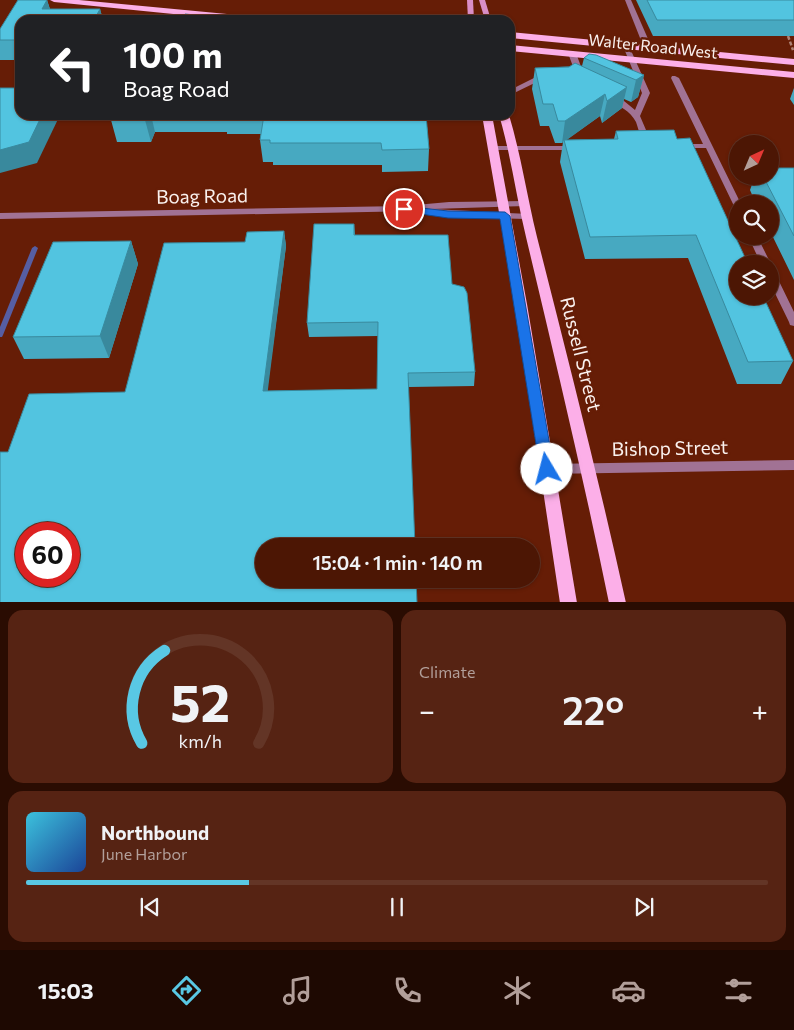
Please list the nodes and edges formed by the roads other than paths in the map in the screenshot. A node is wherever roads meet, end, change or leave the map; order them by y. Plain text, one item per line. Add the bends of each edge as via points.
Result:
1 (54, 0) edge
2 (470, 0) edge
3 (482, 0) edge
4 (628, 0) edge
5 (208, 15) edge
6 (471, 15) edge
7 (486, 15) edge
8 (515, 35) edge
9 (626, 46) junction
10 (515, 48) edge
11 (648, 48) junction
12 (572, 53) junction
13 (631, 58) junction
14 (794, 62) edge
15 (579, 72) edge
16 (556, 73) edge
17 (630, 75) edge
18 (638, 75) junction
19 (794, 75) edge
20 (675, 78) dead end
21 (515, 90) edge
22 (600, 93) edge
23 (637, 115) junction
24 (488, 120) edge
25 (506, 120) edge
26 (708, 146) junction
27 (640, 147) edge
28 (649, 147) junction
29 (659, 147) edge
30 (669, 147) edge
31 (494, 148) junction
32 (514, 148) junction
33 (583, 148) edge
34 (732, 195) edge
35 (503, 203) junction
36 (404, 209) junction
37 (525, 210) junction
38 (505, 216) junction
39 (1, 217) edge
40 (779, 291) edge
41 (794, 322) edge
42 (794, 465) edge
43 (589, 467) junction
44 (547, 469) junction
45 (569, 602) edge
46 (618, 602) edge

1 - 5 main road
2 - 6 street
3 - 7 street
4 - 11 street
8 - 9 main road, Walter Road West
9 - 11 main road, Walter Road West
9 - 13 street
10 - 12 main road, Walter Road West
11 - 14 main road, Walter Road West
12 - 13 main road, Walter Road West
12 - 15 street
13 - 18 street
13 - 19 main road, Walter Road West
16 - 21 street via 542,76
17 - 18 street
18 - 23 street via 646,93
20 - 26 street
22 - 23 street via 627,105
23 - 28 street
24 - 31 main road
25 - 32 main road, Russell Street
26 - 30 street
26 - 34 street
27 - 28 street
28 - 29 street
31 - 32 street
31 - 35 main road
32 - 33 street
32 - 37 main road, Russell Street
35 - 36 street, Boag Road
35 - 37 street, Boag Road
35 - 38 main road
36 - 38 street, Boag Road
36 - 39 street, Boag Road
37 - 38 street, Boag Road
37 - 43 main road, Russell Street
38 - 44 main road
40 - 41 street
42 - 43 street, Bishop Street
43 - 44 street, Bishop Street
43 - 46 main road, Russell Street
44 - 45 main road

